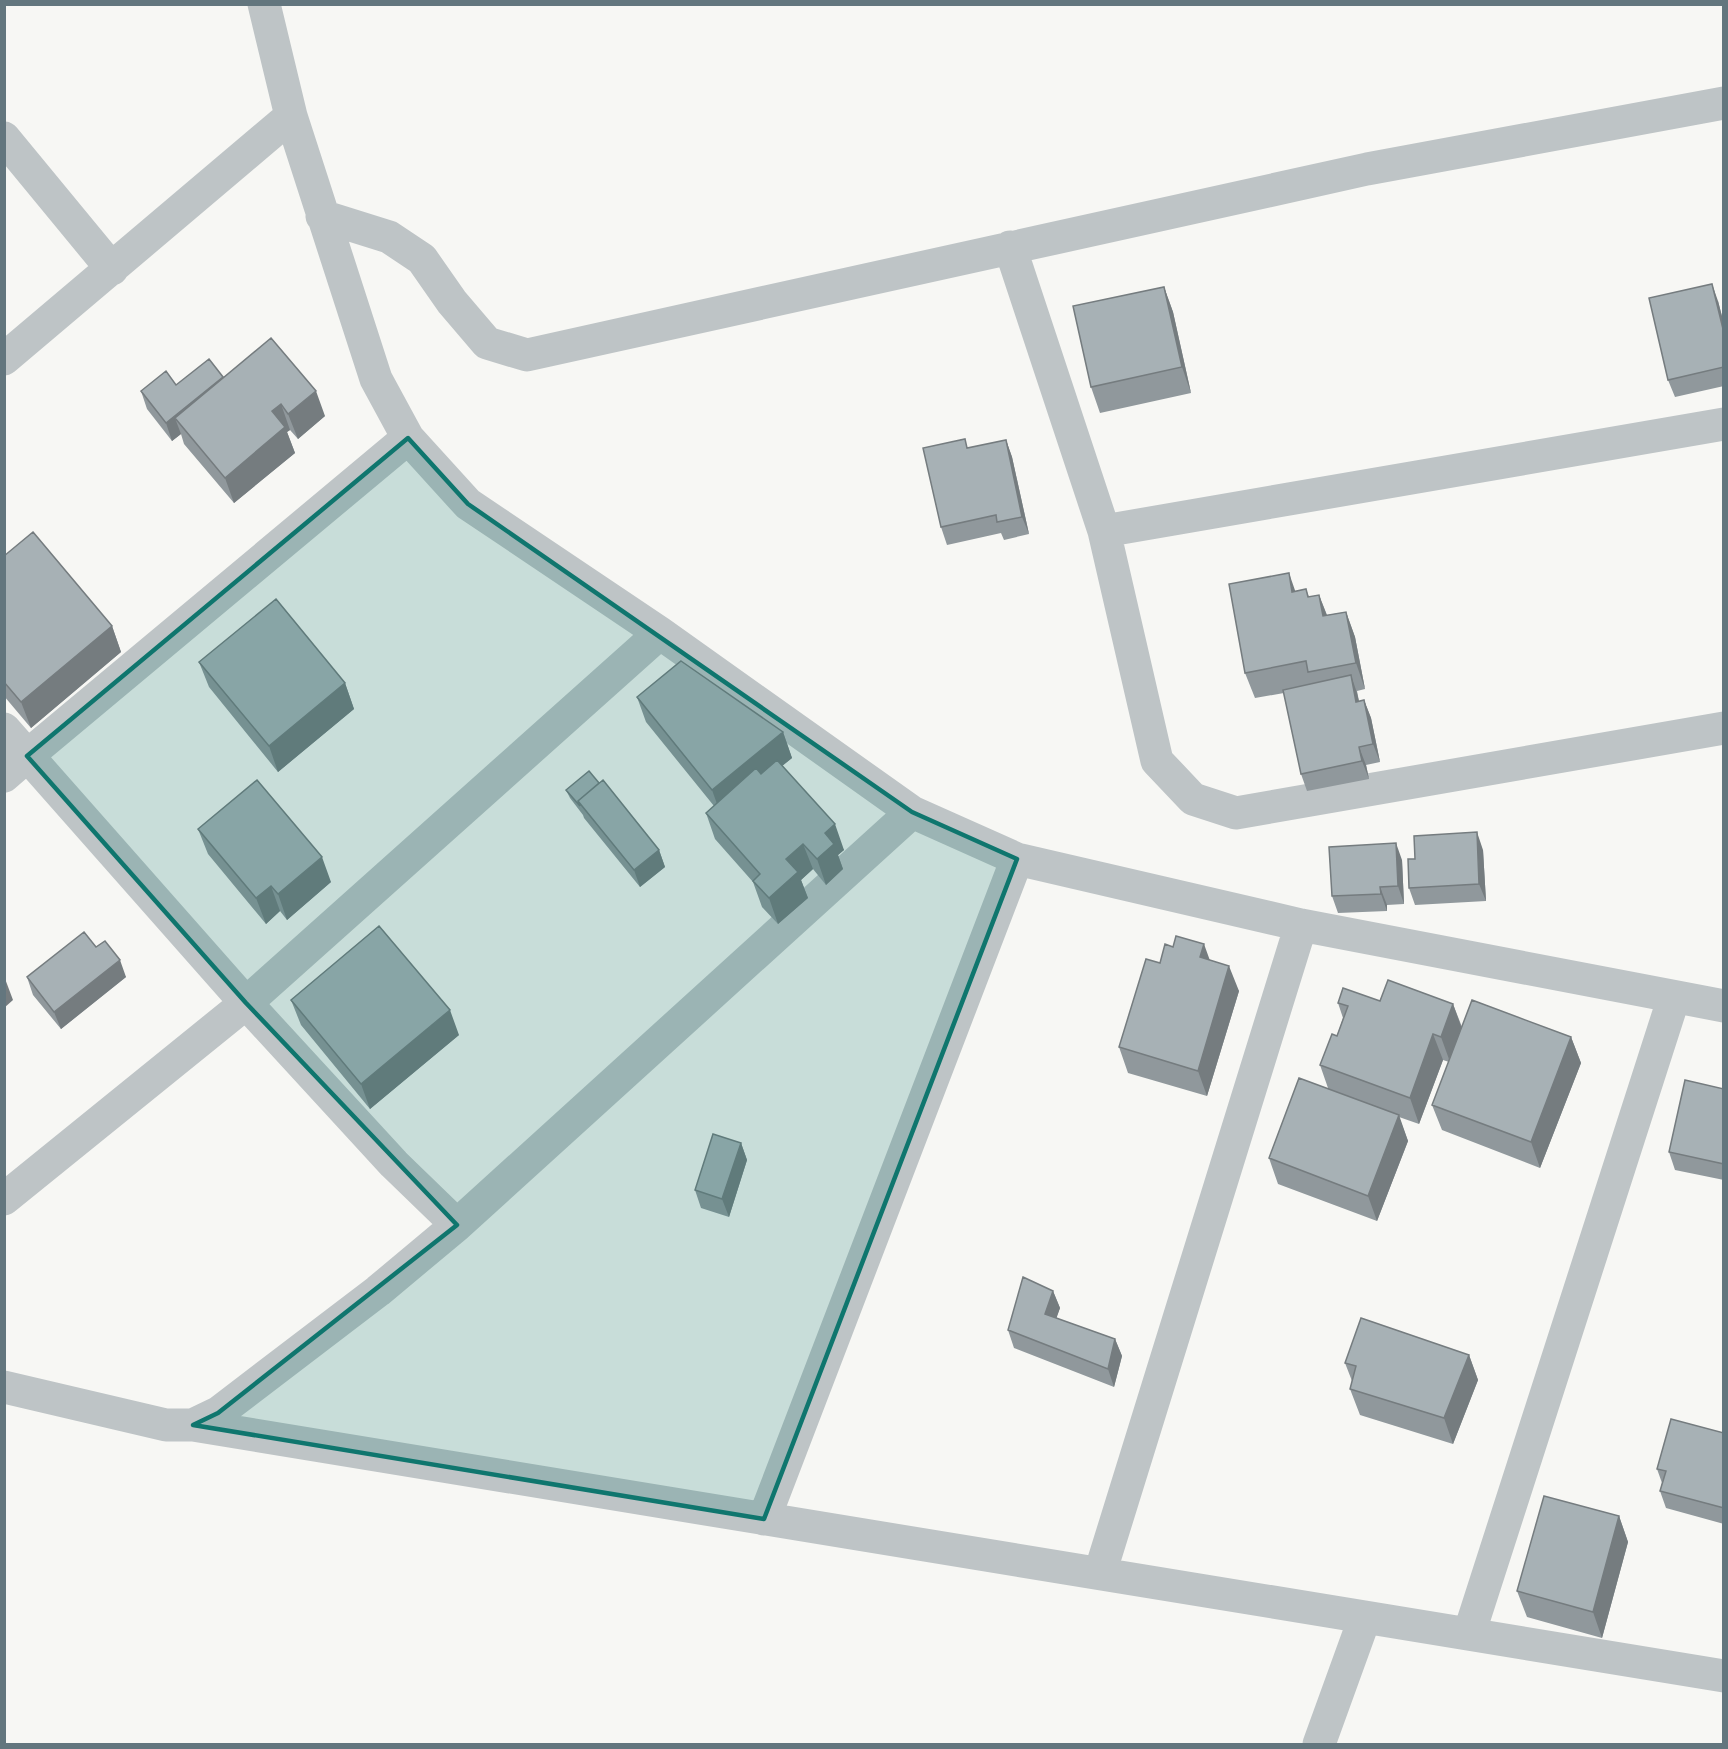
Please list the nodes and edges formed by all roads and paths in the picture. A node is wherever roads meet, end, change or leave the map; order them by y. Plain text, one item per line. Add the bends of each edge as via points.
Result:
1 (264, 4) edge
2 (1724, 103) edge
3 (291, 116) junction
4 (4, 138) edge
5 (322, 216) junction
6 (1010, 248) junction
7 (112, 269) junction
8 (4, 359) edge
9 (1724, 424) edge
10 (408, 438) junction
11 (1104, 531) junction
12 (660, 633) junction
13 (1724, 728) edge
14 (4, 729) edge
15 (16, 766) edge
16 (912, 812) junction
17 (1017, 859) junction
18 (1301, 925) junction
19 (1674, 997) junction
20 (246, 1003) junction
21 (1724, 1006) edge
22 (4, 1199) edge
23 (457, 1225) junction
24 (4, 1387) edge
25 (193, 1425) junction
26 (764, 1519) junction
27 (1100, 1573) junction
28 (1365, 1617) junction
29 (1469, 1634) junction
30 (1724, 1676) edge
31 (1319, 1744) edge

1 - 3 street
2 - 6 street via 1366,169
3 - 5 street
3 - 7 street
4 - 7 street
5 - 6 street via 389,237 422,260 487,343 527,355
5 - 10 street via 376,379
6 - 11 street
7 - 8 street
9 - 11 street
10 - 12 street via 468,504
10 - 15 street
11 - 13 street via 1157,761 1194,799 1236,813
12 - 16 street
12 - 20 street
14 - 15 street
15 - 20 street
16 - 17 street
16 - 23 street
17 - 18 street
17 - 26 street
18 - 19 street
18 - 27 street
19 - 21 street
19 - 29 street
20 - 22 street
20 - 23 street via 394,1164
23 - 25 street via 378,1291 218,1413
24 - 25 street via 166,1425
25 - 26 street
26 - 27 street
27 - 28 street
28 - 29 street
28 - 31 street
29 - 30 street

